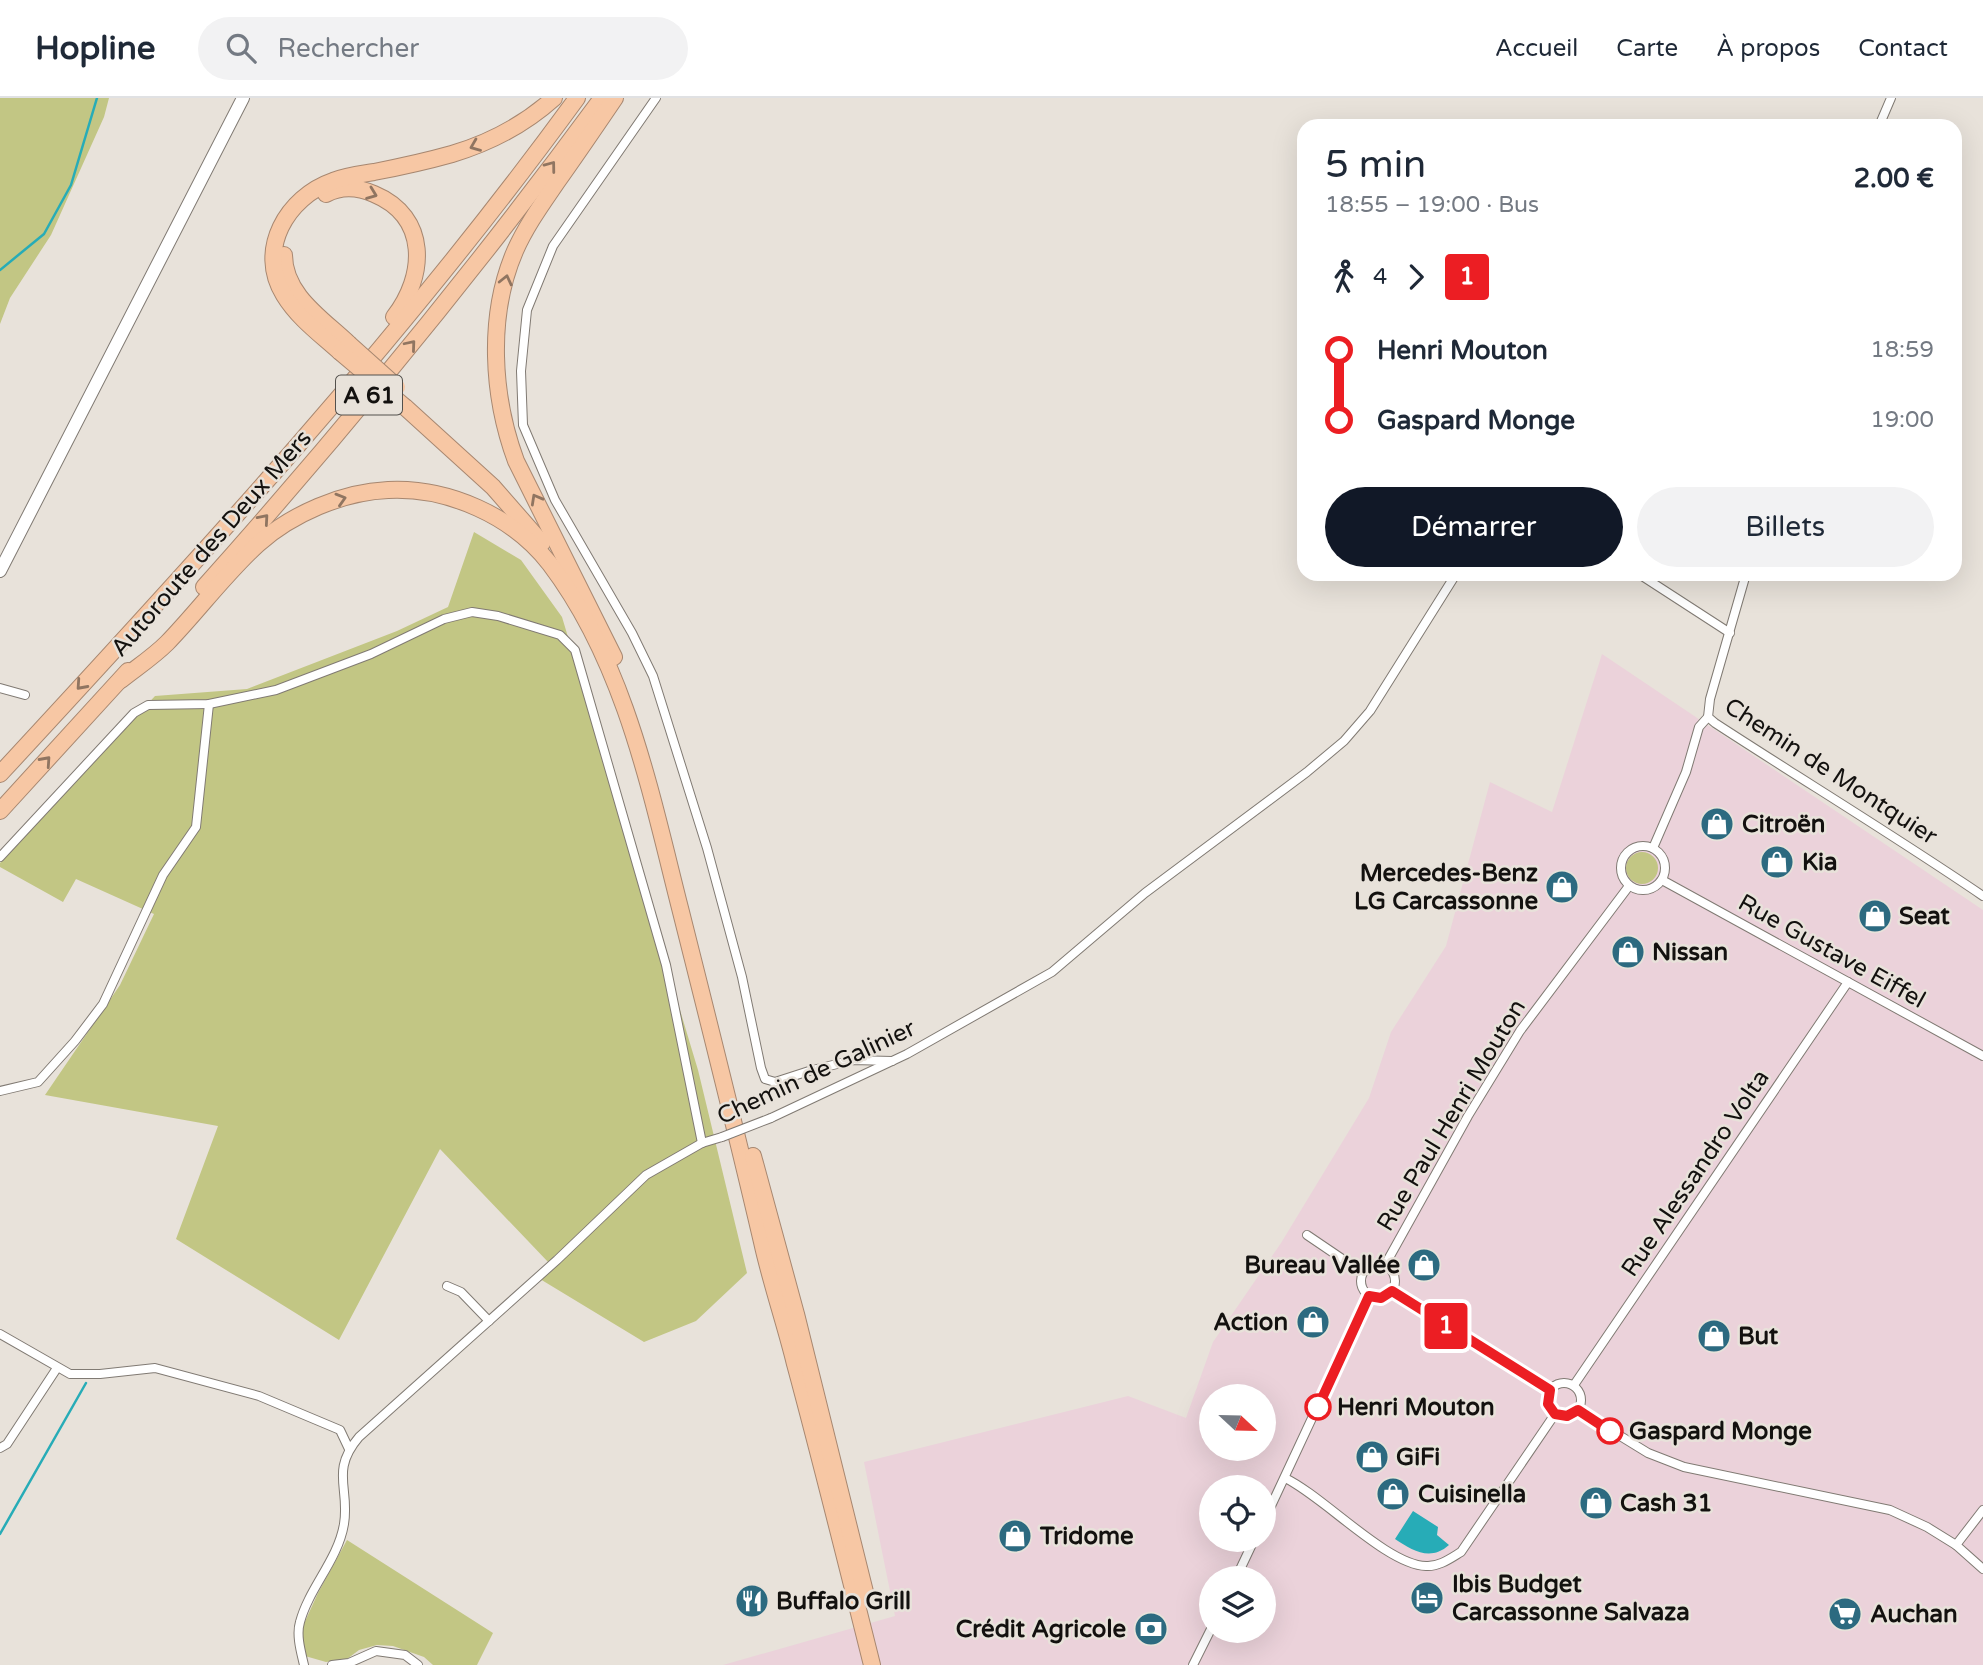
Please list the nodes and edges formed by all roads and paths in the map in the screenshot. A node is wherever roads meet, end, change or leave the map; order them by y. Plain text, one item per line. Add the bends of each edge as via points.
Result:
1 (243, 98) edge
2 (554, 98) edge
3 (577, 98) edge
4 (602, 98) edge
5 (615, 98) edge
6 (656, 98) edge
7 (1891, 98) edge
8 (1882, 119) edge
9 (344, 348) junction
10 (370, 359) junction
11 (409, 403) junction
12 (0, 570) edge
13 (1451, 581) edge
14 (1650, 581) edge
15 (1744, 581) edge
16 (576, 583) junction
17 (574, 600) junction
18 (1730, 634) junction
19 (121, 680) junction
20 (0, 688) edge
21 (25, 695) dead end
22 (209, 704) junction
23 (1708, 717) junction
24 (0, 774) edge
25 (0, 811) edge
26 (1653, 848) junction
27 (0, 857) edge
28 (1662, 880) junction
29 (1629, 886) junction
30 (1983, 896) edge
31 (1848, 982) junction
32 (1983, 1056) edge
33 (892, 1061) junction
34 (0, 1091) edge
35 (702, 1143) junction
36 (1307, 1235) dead end
37 (1385, 1265) junction
38 (1363, 1273) junction
39 (447, 1286) dead end
40 (1392, 1291) junction
41 (1369, 1296) junction
42 (489, 1321) junction
43 (0, 1334) edge
44 (57, 1368) junction
45 (1574, 1385) junction
46 (1550, 1390) junction
47 (1578, 1410) junction
48 (1555, 1414) junction
49 (0, 1448) edge
50 (349, 1449) junction
51 (1284, 1478) junction
52 (1276, 1495) edge
53 (1983, 1510) edge
54 (1956, 1545) junction
55 (1983, 1569) edge
56 (1204, 1643) edge
57 (304, 1665) edge
58 (332, 1665) edge
59 (418, 1665) edge
60 (872, 1665) edge
61 (883, 1665) edge
62 (1193, 1665) edge

1 - 12 main road
2 -> 9 highway via 478,145 333,181 294,206 277,235 278,284 293,308
3 - 10 highway, Autoroute des Deux Mers / A 61
19 -> 4 highway, Autoroute des Deux Mers / A 61 via 422,332
16 -> 5 highway via 505,431 496,335 515,251
6 - 33 street via 553,246 527,310 521,371 523,425 555,500 653,676 707,848 765,1079 775,1082 853,1060
7 - 8 street
9 -> 10 highway via 296,293 286,273 284,253 290,229 307,207 331,192 356,188 380,196 402,212 418,254 413,283
9 - 11 highway, bridge
10 -> 24 highway, Autoroute des Deux Mers / A 61 via 219,534
11 - 16 highway via 500,482
11 - 17 highway via 520,516 561,567
13 - 33 street, Chemin de Galinier via 1370,711 1344,741 1145,893 1052,972
14 - 18 street
15 - 18 street, Chemin de Montquier
16 - 61 highway via 625,679 646,741
19 -> 17 highway via 163,647 258,544 315,508 366,492 431,492 486,512 533,546
17 - 60 highway via 612,677 636,743
18 - 23 street, Chemin de Montquier
25 -> 19 highway, Autoroute des Deux Mers / A 61
20 - 21 street
22 - 27 street via 148,705 134,713
22 - 34 street via 196,827 163,875 103,1004 38,1082
22 - 35 street via 276,690 371,654 444,619 472,612 560,635 575,650 666,965
23 - 26 street via 1699,727 1686,772
23 - 30 street, Chemin de Montquier
26 - 28 street via 1665,866
26 - 29 street via 1637,847 1624,856 1620,872
28 - 29 street via 1643,891
28 - 31 street, Rue Gustave Eiffel
29 - 37 street, Rue Paul Henri Mouton via 1520,1031
31 - 32 street, Rue Gustave Eiffel
31 - 45 street, Rue Alessandro Volta
33 - 35 street, Chemin de Galinier, bridge via 771,1118
35 - 42 street, Chemin de Galinier via 646,1175
36 - 38 street
37 - 38 street via 1376,1264
37 - 40 street via 1393,1274
38 - 41 street via 1361,1286
39 - 42 street via 461,1292
40 - 41 street via 1381,1298
40 - 46 street
41 - 51 street
42 - 50 street, Chemin de Galinier
43 - 44 street
44 - 49 street
44 - 50 street via 81,1376 155,1368 259,1396 340,1430
45 - 46 street via 1561,1383
45 - 47 street via 1581,1397
46 - 48 street via 1548,1404
47 - 48 street via 1567,1416
47 - 54 street via 1648,1453 1684,1467 1890,1510
48 - 51 street via 1461,1552 1427,1567 1403,1560
50 - 57 street via 341,1476 345,1520 340,1544 299,1623
51 - 52 street
53 - 54 street
54 - 55 street
56 - 62 street
58 - 59 street via 376,1651 405,1656

